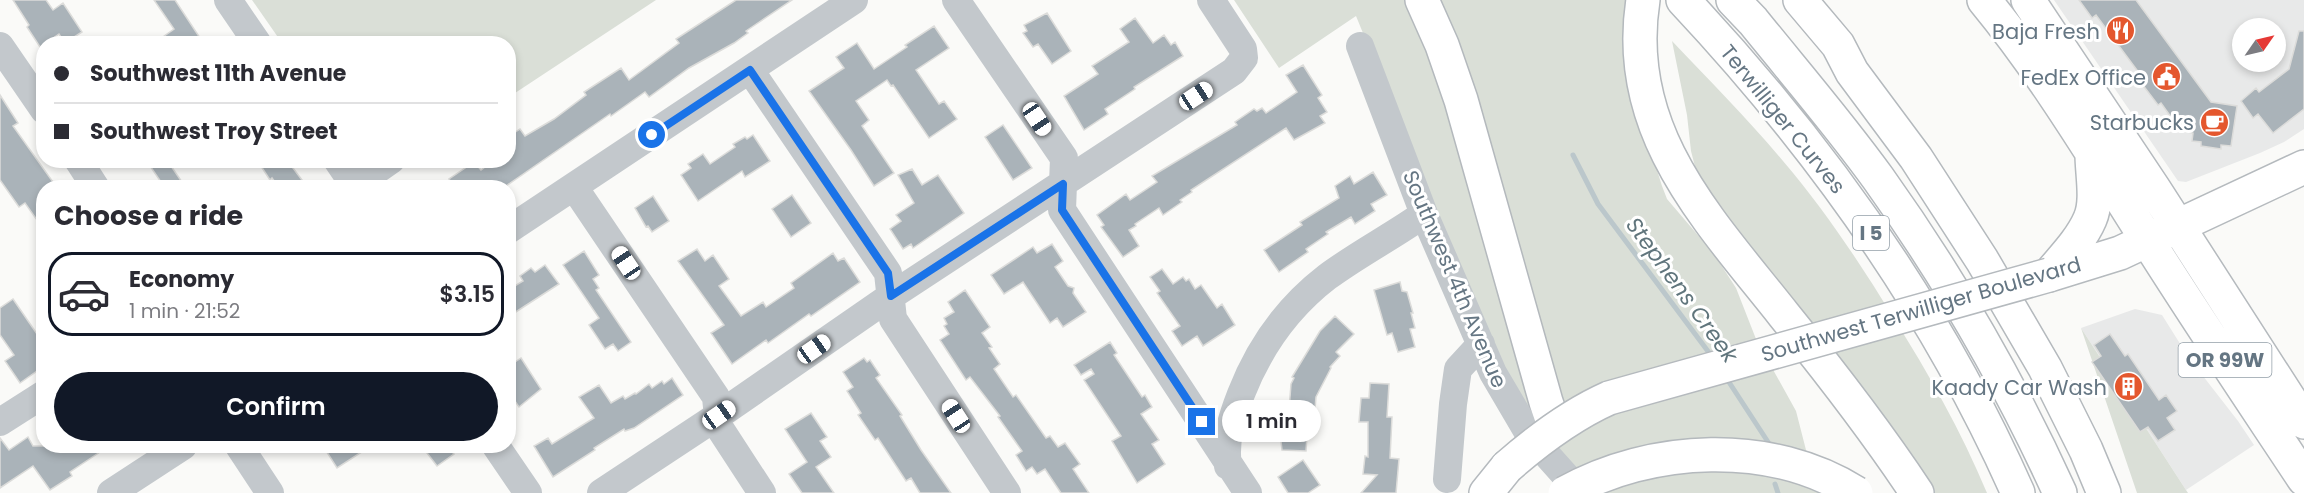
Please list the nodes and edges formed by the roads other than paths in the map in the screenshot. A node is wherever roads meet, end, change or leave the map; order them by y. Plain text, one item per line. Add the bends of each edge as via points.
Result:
1 (228, 0) edge
2 (854, 0) edge
3 (956, 0) edge
4 (1211, 0) edge
5 (1422, 0) edge
6 (1642, 0) edge
7 (1683, 0) edge
8 (1733, 0) edge
9 (1785, 0) edge
10 (1800, 0) edge
11 (1984, 0) edge
12 (2028, 0) edge
13 (253, 36) edge
14 (0, 45) edge
15 (1360, 46) dead end
16 (750, 70) junction
17 (1852, 72) junction
18 (36, 98) edge
19 (2091, 152) junction
20 (2304, 166) edge
21 (379, 168) edge
22 (361, 180) edge
23 (1063, 184) junction
24 (574, 187) junction
25 (1424, 214) junction
26 (516, 225) edge
27 (2178, 225) junction
28 (2147, 240) junction
29 (2049, 275) junction
30 (891, 296) junction
31 (1480, 344) junction
32 (36, 399) edge
33 (719, 415) junction
34 (0, 422) edge
35 (2304, 422) edge
36 (1555, 428) junction
37 (172, 453) edge
38 (244, 453) edge
39 (501, 453) edge
40 (1227, 461) junction
41 (1447, 479) dead end
42 (2304, 479) edge
43 (111, 493) edge
44 (270, 493) edge
45 (528, 493) edge
46 (601, 493) edge
47 (762, 493) edge
48 (1007, 493) edge
49 (1231, 493) edge
50 (1248, 493) edge
51 (1486, 493) edge
52 (1565, 493) edge
53 (1581, 493) edge
54 (1856, 493) edge
55 (1917, 493) edge
56 (2018, 493) edge
57 (2060, 493) edge
58 (2104, 493) edge

1 - 13 street
2 - 16 street
3 - 23 street via 1064,158
4 - 23 street via 1239,42 1244,58 1234,71
5 - 36 main road via 1450,67 1481,166
6 - 55 main road via 1641,74 1654,125 1672,166 1708,219 1880,438
7 - 56 main road, Terwilliger Curves / I 5 via 1766,92 1874,236 1982,414
8 - 57 main road, Terwilliger Curves / I 5 via 1878,177 2009,390
9 - 17 main road via 1830,53
10 - 17 main road via 1838,45
11 - 19 main road, OR 99W
12 - 27 main road, OR 99W
14 - 18 street
15 - 25 street, Southwest 4th Avenue
16 - 24 street
16 - 30 street via 888,273
17 - 58 main road via 1916,158 1982,260 2045,368
19 - 28 main road, OR 99W
19 - 29 main road via 2091,218
20 - 27 main road, Southwest Terwilliger Boulevard
21 - 22 street
23 - 30 street
23 - 40 street via 1062,210
24 - 26 street
24 - 33 street via 716,397
25 - 31 street, Southwest 4th Avenue
25 - 40 street via 1329,276 1278,326 1240,396 1229,432
27 - 28 main road, Southwest Terwilliger Boulevard
27 - 35 main road, OR 99W
28 - 29 main road, Southwest Terwilliger Boulevard via 2120,253
28 - 42 main road, OR 99W
29 - 36 main road, Southwest Terwilliger Boulevard, bridge via 1635,390 1588,408
30 - 33 street
30 - 48 street via 893,319
31 - 41 street via 1458,369
31 - 53 street, Southwest 4th Avenue via 1530,436
32 - 34 street
33 - 46 street
33 - 47 street via 722,431
36 - 51 main road, Southwest Terwilliger Boulevard, bridge via 1507,467
37 - 43 street
38 - 44 street
39 - 45 street
40 - 49 street
40 - 50 street
52 - 54 main road, bridge via 1608,473 1642,463 1709,454 1779,463 1832,479

